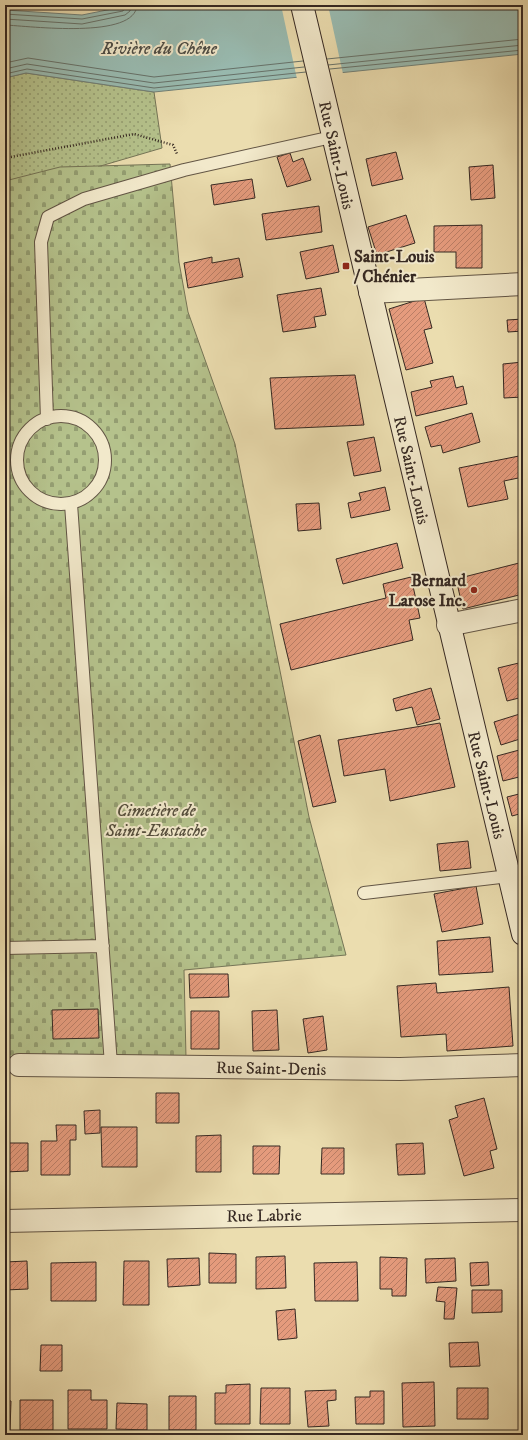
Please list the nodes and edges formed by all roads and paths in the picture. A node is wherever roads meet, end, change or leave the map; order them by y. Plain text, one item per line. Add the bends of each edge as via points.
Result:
1 (302, 5) edge
2 (332, 136) junction
3 (5, 158) edge
4 (184, 170) junction
5 (523, 213) edge
6 (519, 214) dead end
7 (523, 284) edge
8 (370, 292) junction
9 (47, 419) junction
10 (71, 504) junction
11 (523, 610) edge
12 (448, 624) junction
13 (509, 876) junction
14 (364, 893) dead end
15 (523, 934) edge
16 (103, 946) junction
17 (5, 948) edge
18 (19, 1065) dead end
19 (111, 1065) junction
20 (523, 1065) edge
21 (523, 1210) edge
22 (5, 1221) edge

1 - 2 street, Rue Saint-Louis
2 - 4 lane
2 - 8 street, Rue Saint-Louis
3 - 4 path via 134,134 173,145
4 - 9 lane via 84,200 48,217 41,242
5 - 6 path
7 - 8 street
8 - 12 street, Rue Saint-Louis
9 - 10 lane via 28,431 18,450 17,465 23,483 33,494 54,504
9 - 10 lane via 62,416 78,419 91,427 104,450 106,463 102,478 92,492
10 - 16 lane
11 - 12 street
12 - 13 street, Rue Saint-Louis
13 - 14 lane
13 - 15 street, Rue Saint-Louis
16 - 17 lane
16 - 19 lane
18 - 19 street, Rue Saint-Denis
19 - 20 street, Rue Saint-Denis via 400,1069
21 - 22 street, Rue Labrie

